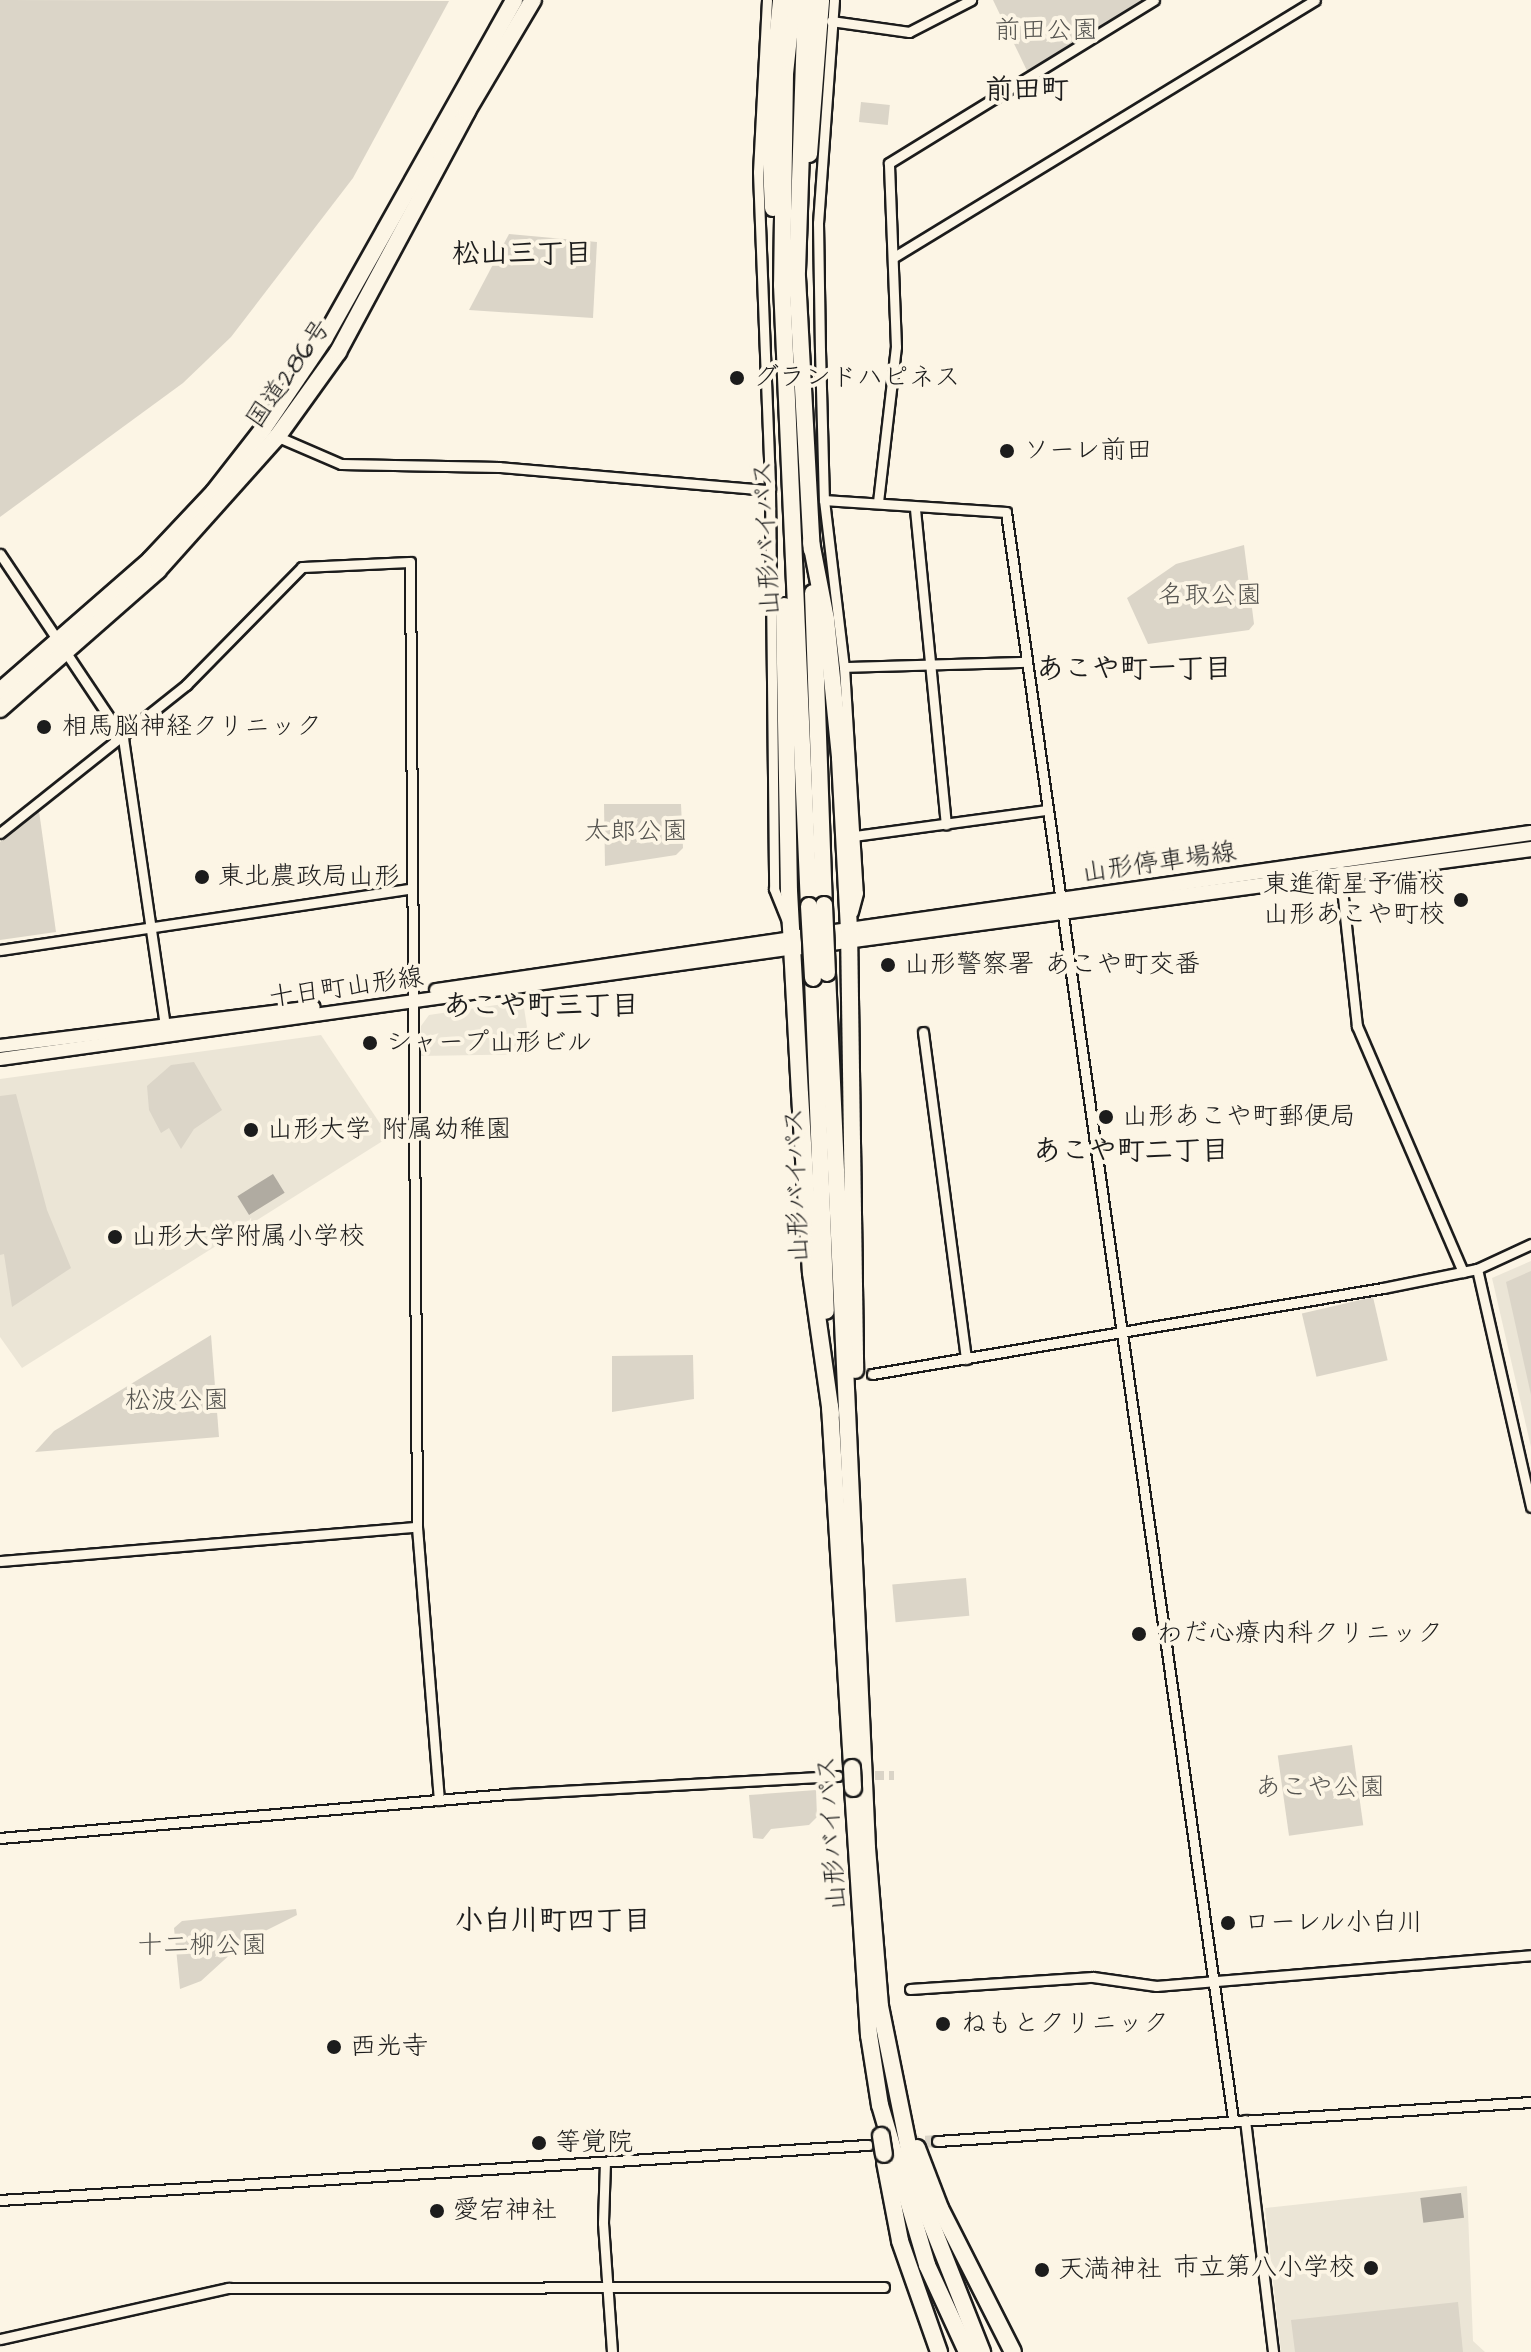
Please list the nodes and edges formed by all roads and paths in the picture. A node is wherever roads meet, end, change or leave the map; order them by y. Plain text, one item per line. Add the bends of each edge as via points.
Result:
1 (514, 0) edge
2 (533, 0) edge
3 (767, 0) edge
4 (781, 0) edge
5 (793, 0) edge
6 (806, 0) edge
7 (821, 0) edge
8 (834, 0) edge
9 (971, 0) edge
10 (1154, 0) edge
11 (1315, 0) edge
12 (831, 21) junction
13 (894, 257) junction
14 (790, 281) junction
15 (270, 433) junction
16 (770, 490) junction
17 (824, 500) junction
18 (878, 502) junction
19 (915, 509) junction
20 (791, 537) junction
21 (811, 542) junction
22 (0, 554) edge
23 (63, 647) junction
24 (1024, 662) junction
25 (930, 666) junction
26 (844, 667) junction
27 (0, 691) edge
28 (0, 709) edge
29 (123, 738) junction
30 (1046, 810) junction
31 (946, 824) junction
32 (0, 833) edge
33 (1531, 833) edge
34 (854, 836) junction
35 (1531, 849) edge
36 (1340, 870) junction
37 (409, 889) junction
38 (817, 905) junction
39 (1063, 907) junction
40 (151, 930) junction
41 (850, 934) junction
42 (793, 943) junction
43 (0, 950) edge
44 (820, 976) junction
45 (410, 998) junction
46 (165, 1027) junction
47 (923, 1032) dead end
48 (0, 1046) edge
49 (0, 1059) edge
50 (1531, 1244) edge
51 (1477, 1269) junction
52 (1463, 1272) junction
53 (1120, 1333) junction
54 (966, 1359) junction
55 (872, 1374) dead end
56 (831, 1414) junction
57 (1531, 1507) edge
58 (852, 1525) junction
59 (417, 1527) junction
60 (0, 1561) edge
61 (845, 1772) junction
62 (439, 1800) junction
63 (0, 1838) edge
64 (1531, 1955) edge
65 (1211, 1982) junction
66 (910, 1989) dead end
67 (869, 2035) junction
68 (898, 2102) junction
69 (1531, 2102) edge
70 (1233, 2120) junction
71 (1245, 2120) junction
72 (875, 2141) junction
73 (937, 2141) tunnel mouth
74 (605, 2162) junction
75 (0, 2200) edge
76 (884, 2287) dead end
77 (608, 2288) junction
78 (0, 2339) edge
79 (612, 2352) edge
80 (939, 2352) edge
81 (967, 2352) edge
82 (982, 2352) edge
83 (1013, 2352) edge
84 (1273, 2352) edge

1 - 15 highway, 国道286号
2 - 15 highway, 国道286号 via 338,352
3 - 16 street via 758,172
4 - 14 highway via 769,119
5 - 14 highway, 山形バイパス via 785,74
6 - 14 highway, 山形バイパス
7 - 14 highway
8 - 12 street
9 - 12 street via 909,32
10 - 13 street via 889,163
11 - 13 street
12 - 17 street via 818,223
13 - 18 street via 896,347
14 - 20 highway, 山形バイパス
14 - 21 highway, 山形バイパス
15 - 16 street via 341,464 499,467
15 - 23 highway, 国道286号
16 - 42 street via 774,889
17 - 18 street
17 - 26 street
18 - 19 street
19 - 24 street via 1006,512
19 - 25 street
20 - 38 highway, 山形バイパス
20 - 42 highway via 784,611
21 - 38 highway, 山形バイパス
21 - 41 highway via 826,619 840,758
22 - 23 street
23 - 27 highway, 国道286号
23 - 28 highway, 国道286号
23 - 29 street
24 - 25 street
24 - 30 street
25 - 26 street
25 - 31 street
26 - 34 street
29 - 32 street
29 - 37 street via 186,685 302,567 410,562
29 - 40 street
30 - 31 street
30 - 39 street
31 - 34 street
33 - 36 main road, 山形停車場線
34 - 41 street via 858,893
35 - 36 main road, 山形停車場線
36 - 39 main road, 山形停車場線
36 - 52 street via 1357,1026
37 - 40 street
37 - 45 street
38 - 44 highway, 山形バイパス, bridge
39 - 41 main road, 山形停車場線
39 - 53 street
40 - 43 street
40 - 46 street
41 - 42 main road, 山形停車場線
41 - 58 highway via 857,1268
42 - 45 main road, 十日町山形線
42 - 56 highway via 811,1273
44 - 56 highway, 山形バイパス
44 - 58 highway, 山形バイパス
45 - 46 main road, 十日町山形線
45 - 49 main road, 十日町山形線
45 - 59 street
46 - 48 main road, 十日町山形線
47 - 54 street
50 - 51 street
51 - 52 street
51 - 57 street
52 - 53 street
53 - 54 street
53 - 65 street
54 - 55 street
56 - 61 highway, 山形バイパス
58 - 68 highway, 山形バイパス via 867,1848 880,2006
59 - 60 street
59 - 62 street
61 - 62 street
61 - 67 highway, 山形バイパス, bridge via 853,1788
62 - 63 street
64 - 65 street
65 - 66 street via 1156,1986 1093,1977
65 - 70 street
67 - 72 highway
67 - 81 highway, 山形バイパス via 900,2179 927,2265
68 - 82 highway, 山形バイパス via 916,2185
68 - 83 highway via 940,2208
69 - 71 street
70 - 71 street
70 - 73 street
71 - 84 street
72 - 74 street
72 - 80 highway, bridge via 884,2154 900,2241
74 - 75 street
74 - 77 street
76 - 77 street
77 - 78 street via 207,2290
77 - 79 street

